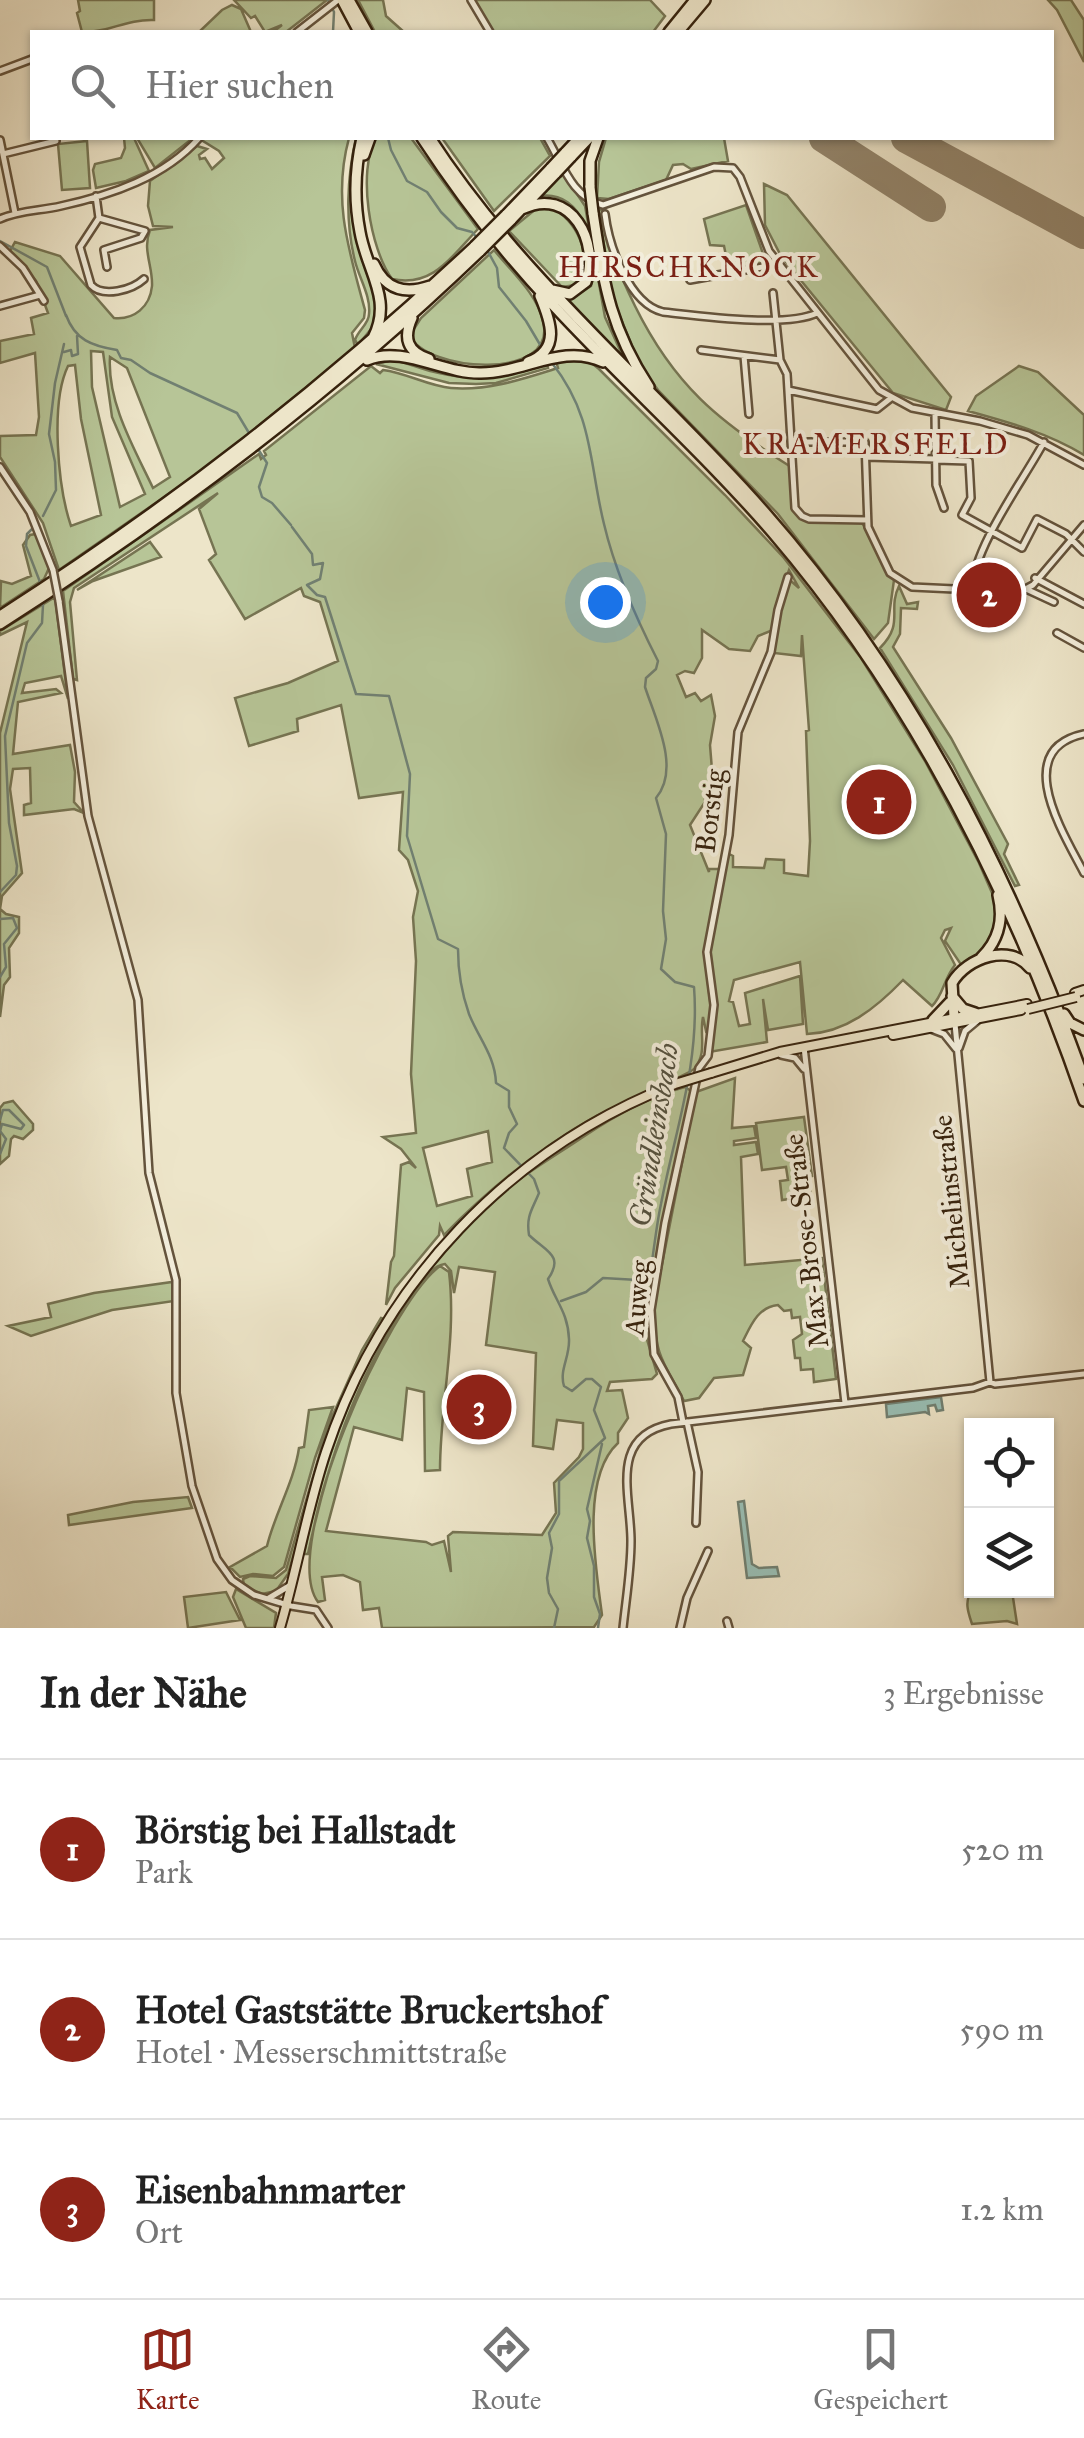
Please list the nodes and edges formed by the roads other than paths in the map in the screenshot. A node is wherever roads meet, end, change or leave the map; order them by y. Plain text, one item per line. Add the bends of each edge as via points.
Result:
1 (340, 0) edge
2 (350, 0) edge
3 (471, 0) edge
4 (695, 0) edge
5 (705, 0) edge
6 (300, 30) edge
7 (360, 30) edge
8 (360, 30) edge
9 (489, 30) edge
10 (671, 30) edge
11 (680, 30) edge
12 (30, 60) edge
13 (0, 71) edge
14 (0, 140) edge
15 (56, 140) dead end
16 (197, 140) edge
17 (362, 140) edge
18 (369, 140) edge
19 (427, 140) edge
20 (427, 140) edge
21 (549, 140) edge
22 (576, 140) edge
23 (585, 140) edge
24 (597, 140) edge
25 (568, 153) junction
26 (3, 154) junction
27 (554, 171) junction
28 (98, 196) junction
29 (522, 208) junction
30 (15, 213) junction
31 (605, 214) dead end
32 (100, 218) junction
33 (509, 218) junction
34 (0, 219) edge
35 (0, 246) edge
36 (478, 248) junction
37 (779, 264) junction
38 (107, 267) dead end
39 (144, 279) dead end
40 (690, 280) dead end
41 (437, 283) junction
42 (540, 286) junction
43 (773, 292) dead end
44 (0, 306) edge
45 (817, 313) junction
46 (413, 314) junction
47 (777, 318) junction
48 (372, 349) junction
49 (701, 350) dead end
50 (547, 356) junction
51 (744, 356) junction
52 (780, 360) junction
53 (612, 366) junction
54 (788, 390) junction
55 (891, 398) junction
56 (662, 406) junction
57 (935, 413) junction
58 (749, 414) dead end
59 (792, 442) junction
60 (1044, 442) junction
61 (866, 457) junction
62 (936, 459) junction
63 (1084, 466) edge
64 (0, 467) edge
65 (204, 482) junction
66 (944, 508) dead end
67 (866, 520) junction
68 (1084, 525) edge
69 (993, 532) junction
70 (1072, 539) junction
71 (1084, 552) edge
72 (788, 577) dead end
73 (1036, 578) junction
74 (972, 589) junction
75 (1026, 590) junction
76 (1054, 602) dead end
77 (1084, 604) edge
78 (0, 616) edge
79 (0, 624) edge
80 (1057, 633) dead end
81 (1084, 648) edge
82 (1084, 734) edge
83 (1084, 873) edge
84 (993, 874) junction
85 (975, 963) junction
86 (1042, 988) junction
87 (1080, 993) edge
88 (1052, 994) junction
89 (951, 997) junction
90 (977, 1016) junction
91 (954, 1020) junction
92 (931, 1025) junction
93 (1084, 1030) edge
94 (804, 1049) junction
95 (958, 1051) junction
96 (781, 1055) junction
97 (708, 1056) joint
98 (722, 1069) junction
99 (806, 1073) junction
100 (1084, 1078) edge
101 (1084, 1100) edge
102 (1084, 1374) edge
103 (990, 1382) junction
104 (845, 1403) junction
105 (685, 1422) junction
106 (696, 1523) dead end
107 (708, 1551) dead end
108 (293, 1582) junction
109 (266, 1598) junction
110 (286, 1605) junction
111 (280, 1628) edge
112 (328, 1628) edge
113 (622, 1628) edge
114 (680, 1628) edge

1 - 6 street
1 - 7 highway
2 - 8 highway
3 - 9 street
4 - 10 highway
5 - 11 highway
12 - 13 street
14 - 26 street
15 - 26 street
16 - 28 street via 162,169
17 - 48 highway via 357,210 382,307
18 - 41 highway via 362,205 374,264 383,280 402,291
19 - 42 highway
20 - 42 highway via 483,224
21 - 37 street via 578,191 603,205 714,167 733,168
22 - 25 highway
23 - 25 highway
24 - 56 highway, bridge via 590,187 606,292 615,327
25 - 27 highway, bridge
26 - 30 street
27 - 29 highway
27 - 33 highway
28 - 30 street
28 - 32 street
29 - 33 highway
29 - 42 highway via 560,204 584,238 589,274 583,287 565,294
30 - 34 street
31 - 47 street via 610,247 648,307
32 - 38 street via 145,232 104,250
32 - 39 street via 80,246 95,290
33 - 36 highway, bridge
35 - 44 street via 42,298
36 - 41 highway
36 - 46 highway
37 - 40 street
37 - 45 street
41 - 48 highway
42 - 50 highway via 551,325
42 - 53 highway
42 - 56 highway
43 - 47 street
45 - 47 street
45 - 55 street via 865,376
46 - 48 highway
46 - 50 highway via 406,329 409,346 436,362 495,368
47 - 52 street
48 - 50 highway via 481,374
48 - 65 highway
49 - 51 street
50 - 53 highway via 584,354
51 - 52 street
51 - 58 street
52 - 54 street
53 - 84 highway via 748,506 824,597 906,714
54 - 55 street via 876,410
54 - 59 street
55 - 57 street
56 - 88 highway via 779,529 884,668 987,845
57 - 60 street
57 - 62 street
59 - 61 street via 861,440
59 - 67 street via 798,513
60 - 63 street
60 - 69 street
61 - 62 street
61 - 67 street
62 - 66 street
62 - 69 street via 969,461 971,498 962,514
64 - 109 street, bridge via 35,522 53,570 88,816 138,1000 149,1173 176,1280 176,1393 192,1486 222,1568 240,1587
65 - 78 highway
65 - 79 highway
67 - 74 street via 899,580 912,587
68 - 70 street
69 - 70 street via 1022,548 1037,519
69 - 74 street
70 - 71 street
70 - 73 street
72 - 97 street, Borstig via 771,652 738,732 708,952 714,1006
73 - 75 street
73 - 77 street
74 - 75 street
75 - 76 street
80 - 81 street
82 - 83 street via 1055,750 1044,778
84 - 85 highway via 1000,929
84 - 86 highway
85 - 86 highway via 1015,955
85 - 89 highway via 954,978
86 - 101 highway
87 - 90 main road, bridge
88 - 93 highway via 1067,1020
88 - 100 highway
89 - 90 highway
89 - 91 highway
89 - 92 highway
90 - 91 main road
90 - 95 street
91 - 92 main road
91 - 95 street, Michelinstraße
92 - 94 main road
92 - 95 street
94 - 96 main road
94 - 98 main road
94 - 99 street, Max-Brose-Straße
95 - 103 street, Michelinstraße
96 - 98 main road
96 - 99 street via 795,1058
97 - 105 street, Auweg via 699,1068 651,1310 654,1354
98 - 108 main road, bridge via 599,1120 533,1162 434,1256 367,1353 326,1451
99 - 104 street, Max-Brose-Straße
102 - 103 street
103 - 104 street
104 - 105 street
105 - 106 street via 698,1472
105 - 113 street via 650,1429 630,1456 631,1544
107 - 114 street
108 - 109 street
108 - 110 main road
109 - 110 street
110 - 111 main road
110 - 112 street via 316,1610

